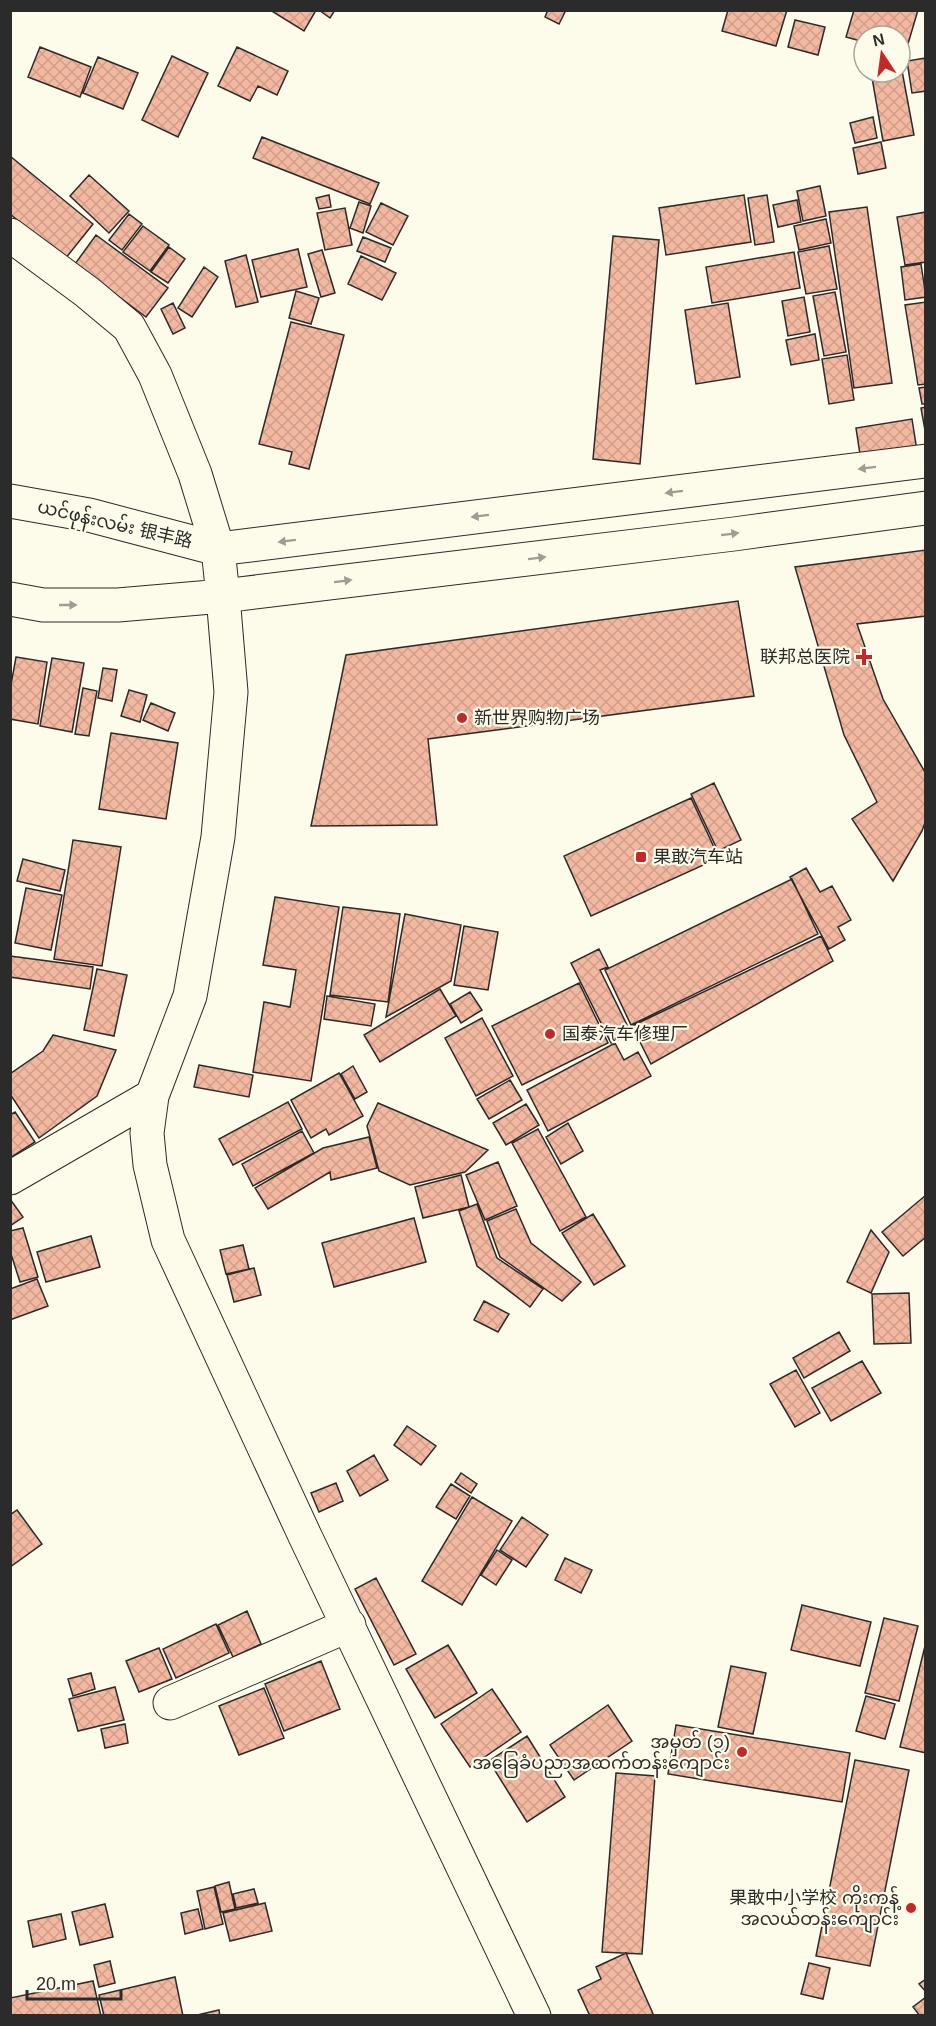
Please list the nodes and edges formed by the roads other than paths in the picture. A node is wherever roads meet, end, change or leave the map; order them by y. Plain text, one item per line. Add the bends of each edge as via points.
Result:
1 (10, 235) edge
2 (926, 461) edge
3 (10, 501) edge
4 (926, 508) edge
5 (218, 549) junction
6 (223, 596) junction
7 (10, 599) edge
8 (152, 1096) junction
9 (10, 1178) edge
10 (349, 1625) junction
11 (170, 1703) dead end
12 (534, 2016) edge

1 - 5 main road via 129,327 155,375 195,474
2 -> 5 main road
3 - 5 main road, ယင်ဖုန်းလမ်း 银丰路 via 89,515
6 -> 4 main road
5 - 6 main road
7 -> 6 main road via 43,604 118,605
6 - 8 main road via 231,692 218,837 190,996
8 - 9 main road
8 - 10 main road via 147,1133 150,1165 168,1240
10 - 11 main road
10 - 12 main road

